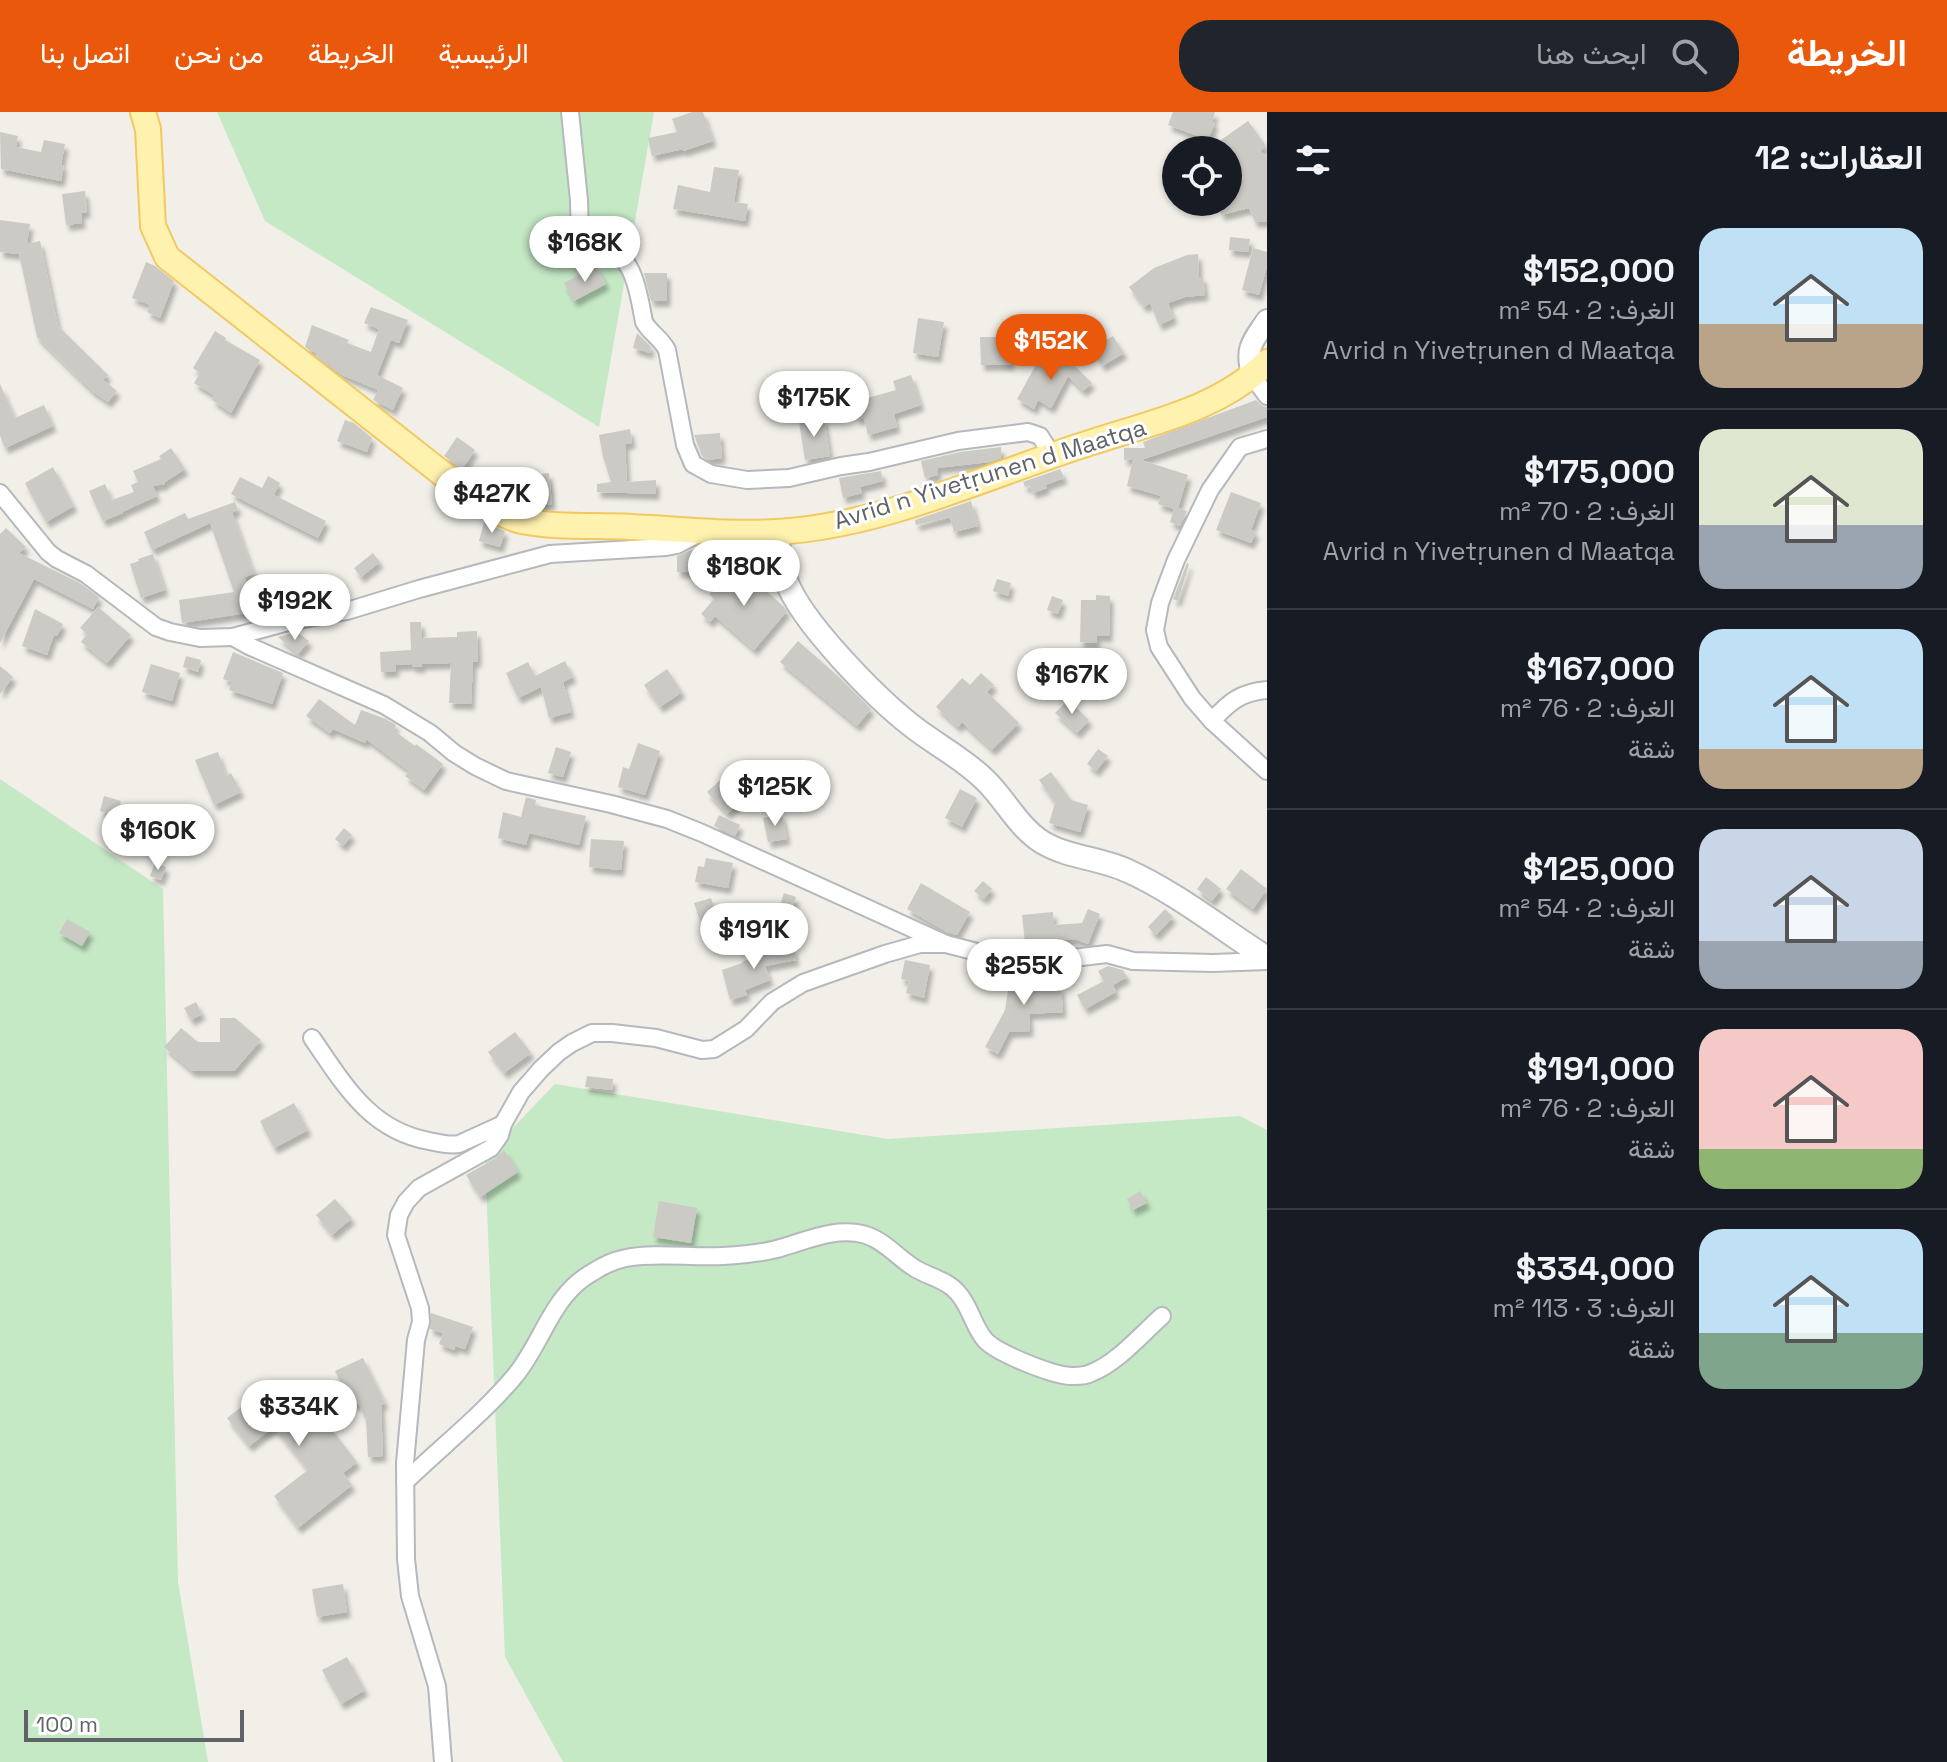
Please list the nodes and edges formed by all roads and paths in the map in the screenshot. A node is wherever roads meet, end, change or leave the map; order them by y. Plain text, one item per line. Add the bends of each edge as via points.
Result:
1 (143, 112) edge
2 (570, 112) edge
3 (1267, 320) edge
4 (1262, 378) edge
5 (1267, 439) edge
6 (1052, 455) junction
7 (0, 493) edge
8 (701, 532) junction
9 (776, 532) junction
10 (233, 637) junction
11 (1267, 690) edge
12 (1212, 721) junction
13 (1267, 771) edge
14 (946, 944) junction
15 (1267, 959) edge
16 (312, 1038) dead end
17 (503, 1124) junction
18 (1162, 1316) dead end
19 (405, 1482) junction
20 (443, 1762) edge

1 - 8 main road, Avrid n Yivetṛunen d Maatqa via 153,226 167,257 477,501 520,521
2 - 6 street via 580,241 587,250 623,258 631,269 644,322 667,350 685,445 698,469 747,480 789,478 958,441 1028,432 1040,436
3 - 4 street via 1248,356
4 - 6 main road, Avrid n Yivetṛunen d Maatqa via 1179,413
5 - 12 street via 1240,447 1214,483 1176,560 1157,616 1159,647
6 - 9 main road, Avrid n Yivetṛunen d Maatqa via 991,479 842,523
7 - 10 street via 48,552 156,627 200,638
8 - 9 main road, Avrid n Yivetṛunen d Maatqa
8 - 10 street via 666,547 550,554
9 - 15 main road via 786,580 818,630 894,711 986,780 1029,832 1069,854 1131,871
10 - 14 street via 384,705 506,781 667,819
11 - 12 street via 1238,697
12 - 13 street
14 - 15 street via 1030,963 1107,954 1133,961
14 - 17 street via 920,944 803,983 714,1049 592,1033 541,1069
16 - 17 street via 357,1100 395,1130 453,1145
17 - 19 street via 491,1148 419,1188 399,1215 396,1235 421,1322
18 - 19 street via 1112,1361 1092,1373 1072,1376 1030,1364 987,1342 950,1285 867,1236 829,1234 722,1256 625,1258 591,1272 568,1290 516,1375
19 - 20 street via 410,1596 437,1686

